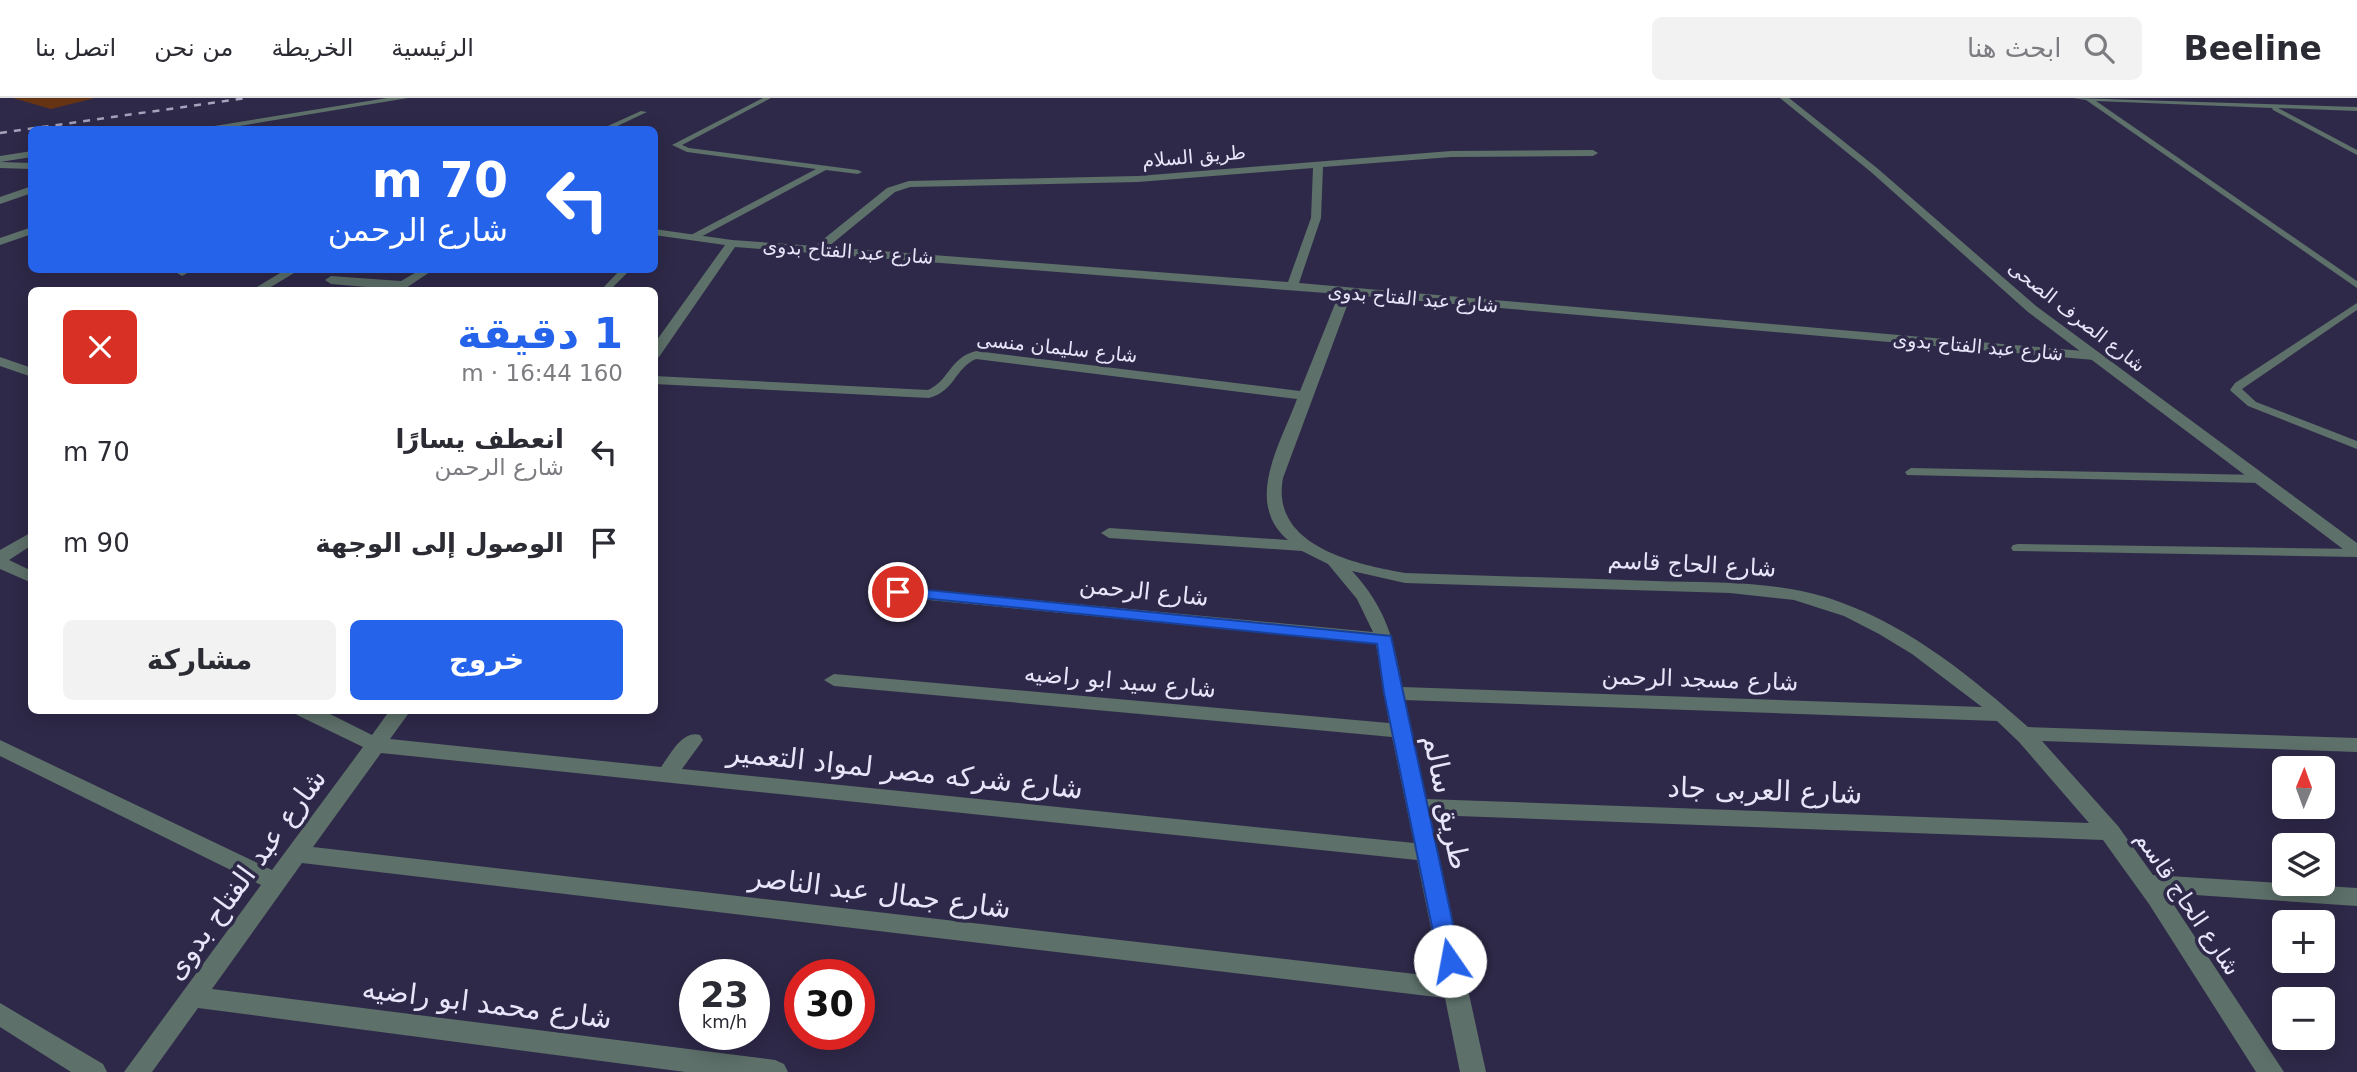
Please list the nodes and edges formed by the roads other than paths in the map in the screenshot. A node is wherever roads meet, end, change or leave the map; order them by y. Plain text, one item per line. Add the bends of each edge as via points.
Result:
1 (404, 98) edge
2 (768, 98) edge
3 (1784, 98) edge
4 (2076, 98) edge
5 (2087, 98) edge
6 (2255, 98) edge
7 (2270, 106) junction
8 (2357, 109) edge
9 (643, 112) dead end
10 (220, 126) edge
11 (611, 126) edge
12 (1593, 153) dead end
13 (2357, 153) edge
14 (28, 155) edge
15 (0, 159) edge
16 (1318, 164) junction
17 (0, 165) edge
18 (28, 166) edge
19 (824, 168) junction
20 (858, 172) dead end
21 (28, 190) edge
22 (0, 201) edge
23 (28, 232) edge
24 (658, 234) edge
25 (692, 238) junction
26 (0, 242) edge
27 (732, 243) junction
28 (819, 248) junction
29 (288, 273) edge
30 (422, 273) edge
31 (622, 273) edge
32 (331, 280) dead end
33 (2357, 285) edge
34 (263, 287) edge
35 (391, 287) edge
36 (402, 287) edge
37 (608, 287) edge
38 (1292, 287) junction
39 (1346, 292) junction
40 (2357, 306) edge
41 (658, 348) edge
42 (2094, 356) junction
43 (0, 361) edge
44 (28, 372) edge
45 (658, 380) edge
46 (1305, 396) junction
47 (2357, 445) edge
48 (1911, 472) dead end
49 (2260, 479) junction
50 (1109, 533) dead end
51 (28, 540) edge
52 (1306, 546) junction
53 (2018, 548) dead end
54 (2357, 552) edge
55 (0, 560) edge
56 (1331, 560) junction
57 (28, 576) edge
58 (898, 592) dead end
59 (1385, 639) junction
60 (835, 680) dead end
61 (1393, 693) junction
62 (312, 714) edge
63 (398, 714) edge
64 (2006, 715) junction
65 (1401, 730) junction
66 (2025, 734) junction
67 (693, 740) dead end
68 (376, 745) junction
69 (2357, 745) edge
70 (0, 747) edge
71 (666, 775) junction
72 (1418, 807) junction
73 (2110, 832) junction
74 (1427, 853) junction
75 (297, 854) junction
76 (276, 882) junction
77 (2145, 883) junction
78 (2357, 897) edge
79 (1455, 989) junction
80 (191, 998) junction
81 (0, 1014) edge
82 (94, 1072) edge
83 (137, 1072) edge
84 (775, 1072) edge
85 (1473, 1072) edge
86 (2271, 1072) edge

1 - 10 street
2 - 19 lane via 676,145
3 - 42 street, شارع الصرف الصحى via 2032,309
4 - 5 lane
5 - 7 lane
5 - 33 lane
6 - 7 lane
7 - 8 lane
7 - 13 lane
9 - 11 lane
12 - 16 street, طريق السلام via 1451,154
14 - 15 street
16 - 28 street, طريق السلام via 1139,178 909,184 891,190
16 - 38 street via 1316,218
17 - 18 street
19 - 20 lane
19 - 25 lane
21 - 22 street
23 - 26 street
24 - 25 street, شارع عبد الفتاح بدوى
25 - 27 street, شارع عبد الفتاح بدوى
27 - 28 street, شارع عبد الفتاح بدوى
27 - 41 street, شارع عبد الفتاح بدوى
28 - 38 street, شارع عبد الفتاح بدوى
29 - 34 street
30 - 36 street
31 - 37 lane
32 - 35 street
38 - 39 street, شارع عبد الفتاح بدوى
39 - 42 street, شارع عبد الفتاح بدوى
39 - 46 street, شارع الحاج قاسم
40 - 47 lane via 2236,390 2252,404
42 - 49 street, شارع الصرف الصحى
43 - 44 street
45 - 46 street, شارع سليمان منسى via 929,394 941,391 964,359 976,355
46 - 52 street, شارع الحاج قاسم via 1273,495 1288,530
48 - 49 lane
49 - 54 street, شارع الصرف الصحى
50 - 52 street
51 - 55 street
52 - 56 street, شارع الحاج قاسم
53 - 54 lane
55 - 57 street
56 - 59 street, طريق سالم via 1369,598
56 - 64 street, شارع الحاج قاسم via 1405,578 1773,590 1850,612 1887,629 1951,670
58 - 59 street, شارع الرحمن
59 - 61 street, طريق سالم
60 - 65 street, شارع سيد ابو راضيه
61 - 64 street, شارع مسجد الرحمن
61 - 65 street, طريق سالم
62 - 68 street
63 - 68 street, شارع عبد الفتاح بدوى
64 - 66 street, شارع الحاج قاسم
65 - 72 street, طريق سالم
66 - 69 street
66 - 73 street, شارع الحاج قاسم
67 - 71 street
68 - 71 street, شارع شركه مصر لمواد التعمير
68 - 75 street, شارع عبد الفتاح بدوى
70 - 76 street
71 - 74 street, شارع شركه مصر لمواد التعمير
72 - 73 street, شارع العربى جاد
72 - 74 street, طريق سالم
73 - 77 street, شارع الحاج قاسم
74 - 79 street, طريق سالم
75 - 76 street, شارع عبد الفتاح بدوى
75 - 79 street, شارع جمال عبد الناصر
76 - 80 street, شارع عبد الفتاح بدوى
77 - 78 street
77 - 86 street, شارع الحاج قاسم
79 - 85 street, طريق سالم
80 - 83 street, شارع عبد الفتاح بدوى
80 - 84 street, شارع محمد ابو راضيه
81 - 82 street

